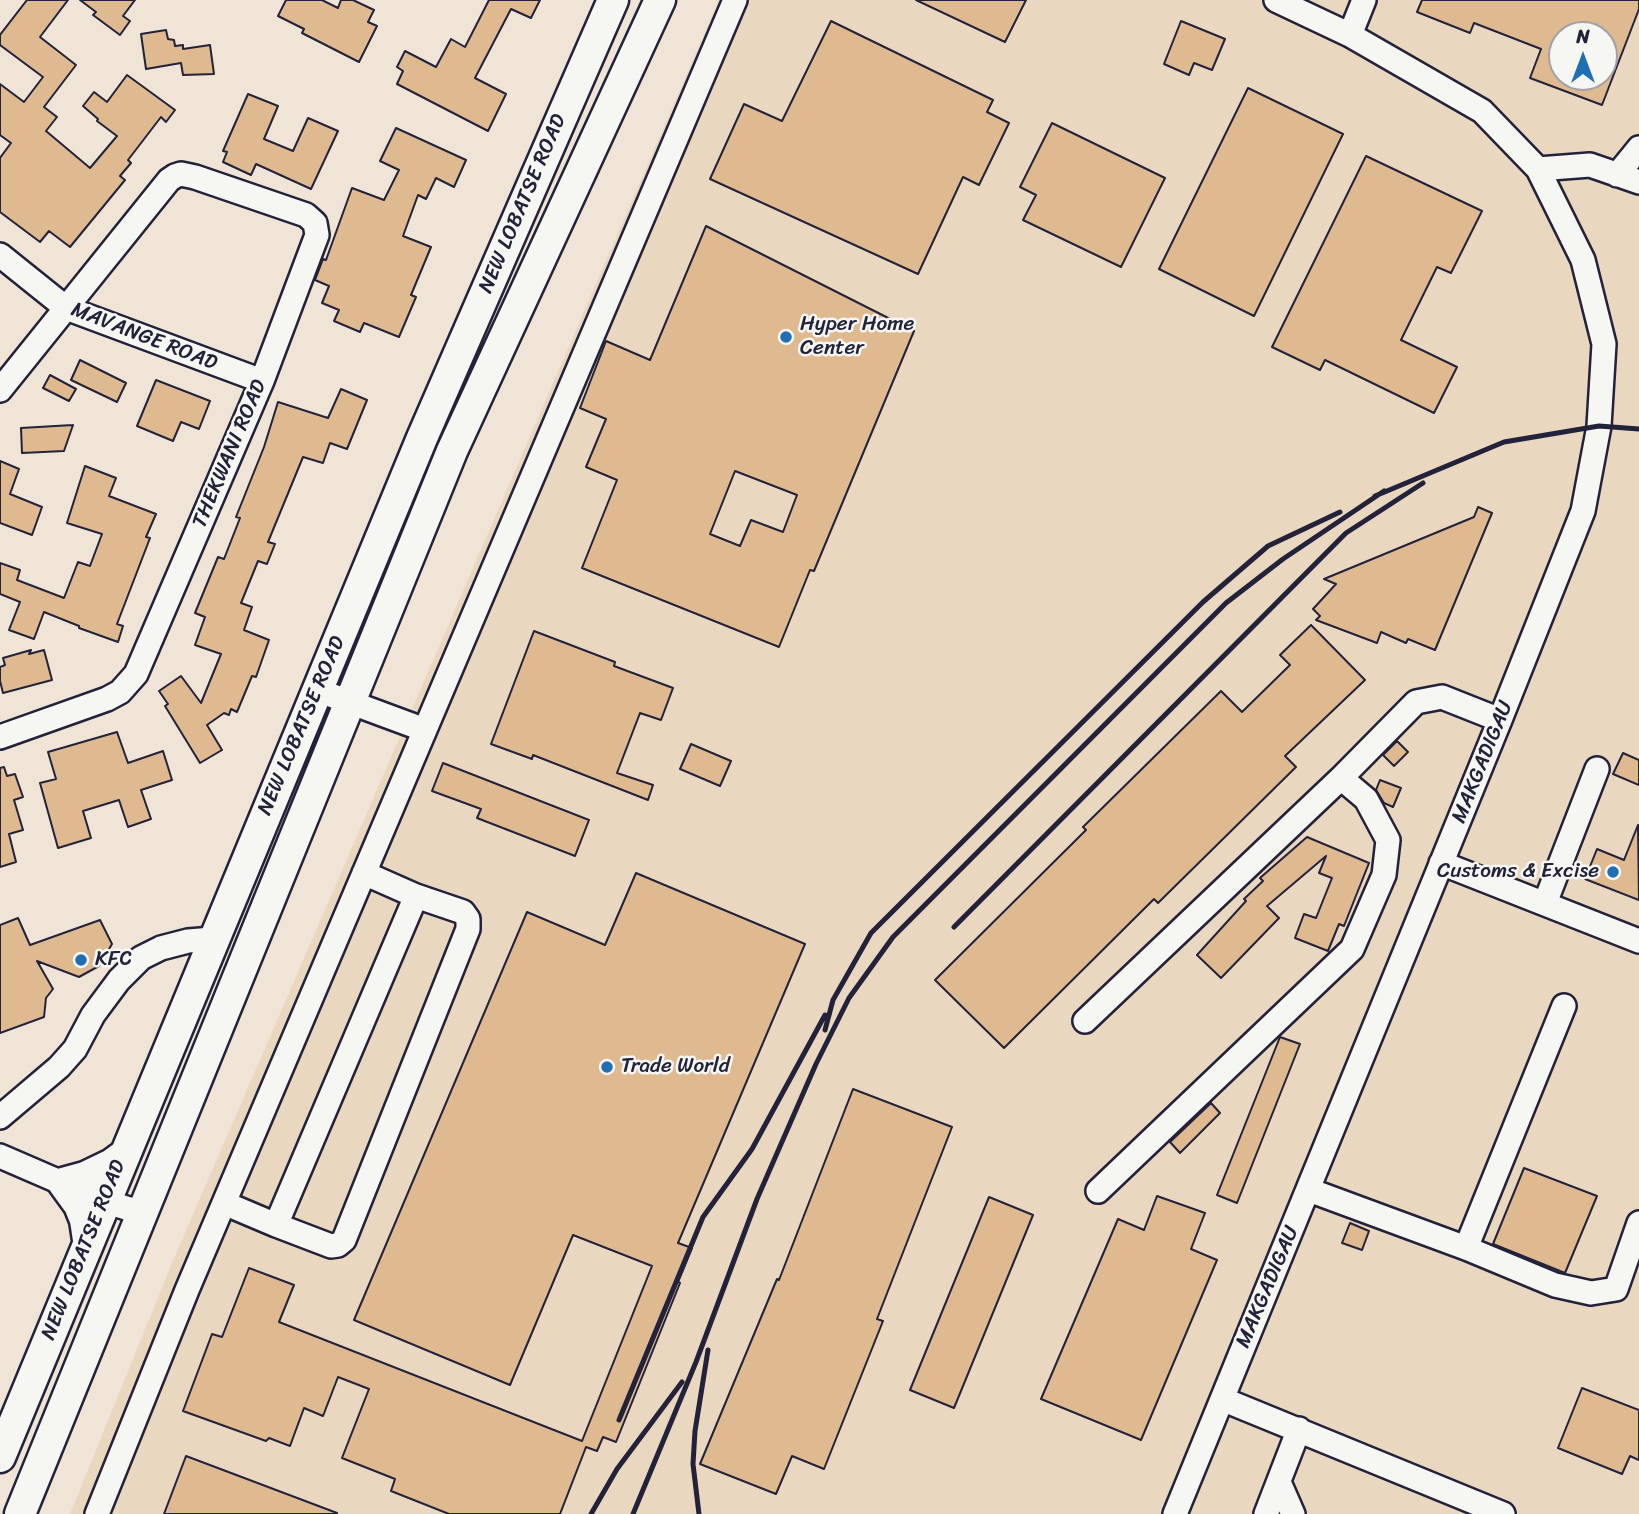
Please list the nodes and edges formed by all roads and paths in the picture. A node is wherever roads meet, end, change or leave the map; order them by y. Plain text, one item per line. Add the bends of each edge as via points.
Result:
1 (613, 0) edge
2 (660, 0) edge
3 (735, 0) edge
4 (1276, 0) edge
5 (1364, 0) edge
6 (1350, 35) junction
7 (1639, 148) edge
8 (1538, 169) junction
9 (1628, 178) edge
10 (0, 256) edge
11 (66, 308) junction
12 (262, 381) junction
13 (0, 390) edge
14 (317, 690) junction
15 (350, 702) junction
16 (1500, 720) junction
17 (425, 730) junction
18 (0, 737) edge
19 (1597, 769) dead end
20 (1341, 778) junction
21 (1441, 863) junction
22 (364, 873) junction
23 (416, 896) junction
24 (1545, 903) junction
25 (213, 939) junction
26 (1639, 940) edge
27 (248, 952) junction
28 (1564, 1006) dead end
29 (1085, 1021) dead end
30 (4, 1106) edge
31 (0, 1156) edge
32 (123, 1156) junction
33 (63, 1183) junction
34 (1309, 1190) junction
35 (1098, 1191) dead end
36 (104, 1200) junction
37 (224, 1203) junction
38 (142, 1213) junction
39 (1639, 1223) edge
40 (276, 1225) junction
41 (88, 1240) junction
42 (1465, 1248) junction
43 (1222, 1399) junction
44 (1299, 1429) junction
45 (0, 1457) edge
46 (1279, 1482) junction
47 (20, 1514) edge
48 (97, 1514) edge
49 (1175, 1514) edge
50 (1266, 1514) edge
51 (1293, 1514) edge
52 (1503, 1514) edge

1 - 14 main road, NEW LOBATSE ROAD
2 - 15 main road via 452,451
3 - 17 street
4 - 6 street, MAKGADIGAU
5 - 6 street
6 - 8 street, MAKGADIGAU via 1482,111
7 - 9 street
8 - 9 street via 1590,166
8 - 16 street, MAKGADIGAU via 1583,260 1604,344 1599,426 1583,511
10 - 11 street, MAVANGE ROAD
11 - 12 street, MAVANGE ROAD
11 - 12 street, THEKWANI ROAD via 169,180 181,174 306,215 317,228
11 - 13 street
12 - 18 street, THEKWANI ROAD via 129,685 107,699
14 - 15 street
14 - 25 main road, NEW LOBATSE ROAD
15 - 17 street
15 - 27 main road
16 - 20 street via 1442,697 1416,702
16 - 21 street, MAKGADIGAU
17 - 22 street
19 - 24 street
20 - 29 street
20 - 35 street via 1366,799 1388,840 1384,875 1352,950
21 - 24 street
21 - 34 street, MAKGADIGAU
22 - 23 street
22 - 37 street
23 - 40 street
23 - 40 street via 463,912 468,929 344,1240 331,1246
24 - 26 street
25 - 27 main road
25 - 30 street via 161,948 141,958 112,988 59,1067 31,1094
25 - 32 main road, NEW LOBATSE ROAD
27 - 38 main road
28 - 42 street
31 - 33 street
32 - 33 main road via 85,1177
32 - 36 main road, NEW LOBATSE ROAD
33 - 36 street
33 - 41 main road via 79,1205
34 - 42 street
34 - 43 street, MAKGADIGAU
36 - 38 street
36 - 41 main road, NEW LOBATSE ROAD
37 - 40 street
37 - 48 street
38 - 47 main road
39 - 42 street via 1616,1289 1591,1293 1555,1285
41 - 45 main road, NEW LOBATSE ROAD
43 - 44 street
43 - 49 street, MAKGADIGAU
44 - 46 street
44 - 52 street
46 - 50 street
46 - 51 street

